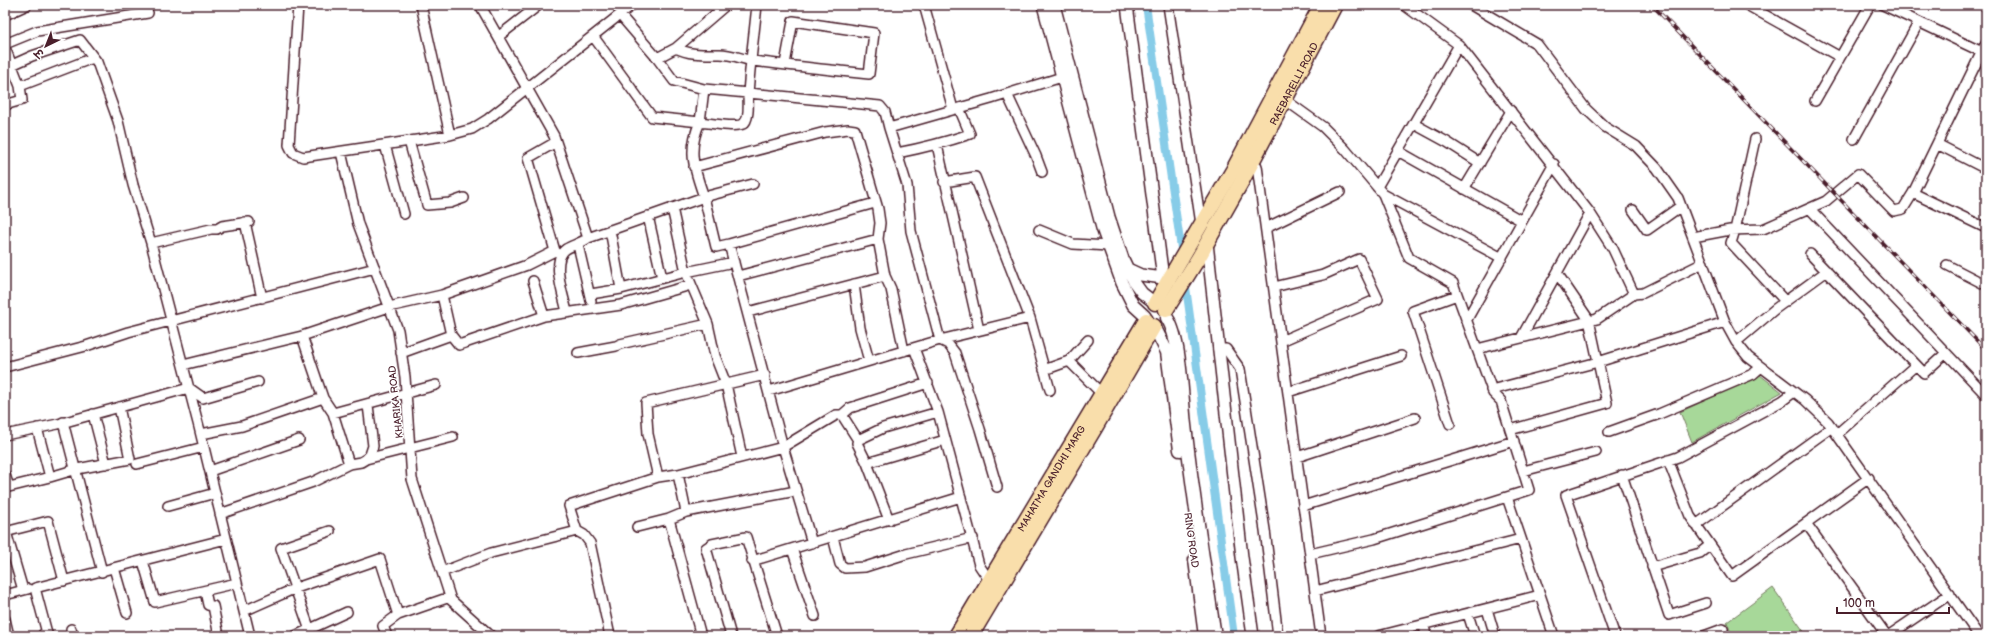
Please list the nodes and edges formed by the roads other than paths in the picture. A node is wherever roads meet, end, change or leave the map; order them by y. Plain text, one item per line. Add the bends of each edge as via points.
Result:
1 (27, 5) edge
2 (146, 5) edge
3 (298, 5) edge
4 (421, 5) edge
5 (480, 5) edge
6 (539, 5) edge
7 (632, 5) edge
8 (726, 5) edge
9 (756, 5) edge
10 (924, 5) edge
11 (1044, 5) edge
12 (1054, 5) edge
13 (1127, 5) edge
14 (1168, 5) edge
15 (1322, 5) edge
16 (1335, 5) edge
17 (1404, 5) edge
18 (1471, 5) edge
19 (1747, 5) edge
20 (1870, 5) edge
21 (1883, 5) edge
22 (5, 15) edge
23 (620, 15) junction
24 (1919, 22) junction
25 (499, 36) junction
26 (593, 36) junction
27 (1986, 43) edge
28 (5, 44) edge
29 (1459, 45) junction
30 (5, 48) edge
31 (676, 48) junction
32 (1982, 52) junction
33 (1840, 57) junction
34 (93, 58) junction
35 (657, 58) junction
36 (751, 60) junction
37 (785, 64) junction
38 (12, 65) junction
39 (1062, 77) junction
40 (20, 86) junction
41 (526, 88) junction
42 (704, 89) junction
43 (748, 93) junction
44 (1007, 94) junction
45 (1284, 99) junction
46 (1815, 101) dead end
47 (5, 105) edge
48 (956, 109) junction
49 (1511, 110) junction
50 (700, 122) junction
51 (1414, 124) junction
52 (889, 128) junction
53 (450, 135) junction
54 (1755, 139) dead end
55 (1854, 139) dead end
56 (409, 141) junction
57 (556, 142) junction
58 (1937, 144) junction
59 (385, 145) junction
60 (937, 145) junction
61 (341, 152) junction
62 (1398, 152) junction
63 (897, 153) junction
64 (1245, 160) junction
65 (1480, 163) junction
66 (1554, 164) junction
67 (694, 167) junction
68 (1986, 167) edge
69 (1042, 172) dead end
70 (944, 182) junction
71 (753, 184) dead end
72 (1464, 189) junction
73 (1380, 191) junction
74 (1340, 192) dead end
75 (1913, 193) junction
76 (704, 197) junction
77 (464, 198) dead end
78 (875, 203) junction
79 (1681, 206) junction
80 (672, 208) junction
81 (1810, 209) junction
82 (1633, 210) dead end
83 (1590, 213) junction
84 (404, 214) dead end
85 (648, 216) junction
86 (1522, 221) junction
87 (1201, 224) junction
88 (1266, 228) junction
89 (1986, 228) edge
90 (610, 230) junction
91 (1039, 230) dead end
92 (1735, 230) junction
93 (1693, 237) junction
94 (588, 238) junction
95 (878, 239) junction
96 (151, 243) junction
97 (1207, 243) junction
98 (729, 244) junction
99 (578, 245) junction
100 (1109, 246) junction
101 (1810, 254) dead end
102 (1502, 258) junction
103 (734, 262) junction
104 (1703, 263) junction
105 (1947, 265) dead end
106 (375, 268) junction
107 (1128, 270) junction
108 (1827, 271) junction
109 (686, 272) junction
110 (1557, 273) junction
111 (738, 276) junction
112 (885, 276) junction
113 (662, 278) junction
114 (1167, 278) junction
115 (533, 281) dead end
116 (854, 284) junction
117 (691, 285) junction
118 (1986, 285) edge
119 (1274, 287) junction
120 (621, 289) junction
121 (591, 294) junction
122 (1634, 294) junction
123 (442, 295) junction
124 (1457, 295) junction
125 (262, 298) junction
126 (1786, 302) junction
127 (389, 307) junction
128 (592, 308) junction
129 (1163, 310) junction
130 (567, 312) junction
131 (748, 312) junction
132 (544, 316) junction
133 (1030, 318) junction
134 (1148, 320) junction
135 (1589, 320) junction
136 (1466, 321) junction
137 (172, 322) junction
138 (1725, 322) junction
139 (708, 324) junction
140 (979, 330) junction
141 (451, 335) junction
142 (302, 336) junction
143 (1521, 338) junction
144 (940, 340) junction
145 (1088, 340) dead end
146 (1281, 342) junction
147 (1736, 342) junction
148 (914, 348) junction
149 (1218, 349) junction
150 (1477, 349) junction
151 (904, 351) junction
152 (401, 353) junction
153 (578, 353) dead end
154 (1946, 353) junction
155 (1401, 356) dead end
156 (869, 361) junction
157 (1069, 361) junction
158 (1598, 362) junction
159 (183, 365) junction
160 (1916, 365) junction
161 (1760, 366) junction
162 (5, 367) edge
163 (1044, 370) junction
164 (765, 375) junction
165 (258, 382) dead end
166 (928, 383) junction
167 (726, 384) junction
168 (436, 385) dead end
169 (189, 388) junction
170 (1050, 390) dead end
171 (1491, 390) junction
172 (769, 391) junction
173 (1288, 392) junction
174 (1794, 392) junction
175 (406, 393) junction
176 (1102, 394) junction
177 (1986, 395) edge
178 (323, 398) junction
179 (368, 405) junction
180 (118, 407) junction
181 (938, 412) junction
182 (333, 413) junction
183 (93, 414) junction
184 (842, 415) junction
185 (1415, 418) dead end
186 (64, 422) junction
187 (1450, 424) dead end
188 (37, 428) junction
189 (1510, 430) junction
190 (1835, 431) junction
191 (1609, 432) dead end
192 (201, 434) junction
193 (5, 435) edge
194 (453, 437) dead end
195 (299, 440) dead end
196 (858, 440) junction
197 (945, 440) junction
198 (1514, 441) junction
199 (204, 447) junction
200 (783, 447) junction
201 (411, 449) junction
202 (1596, 452) dead end
203 (742, 457) junction
204 (1297, 458) junction
205 (366, 459) junction
206 (1668, 460) junction
207 (106, 464) junction
208 (137, 464) dead end
209 (349, 464) junction
210 (867, 464) junction
211 (77, 469) junction
212 (210, 471) junction
213 (1523, 471) junction
214 (678, 474) junction
215 (5, 475) edge
216 (1622, 476) junction
217 (50, 477) junction
218 (658, 477) junction
219 (1869, 478) junction
220 (997, 487) dead end
221 (796, 491) junction
222 (215, 493) junction
223 (961, 497) junction
224 (1507, 497) junction
225 (168, 506) dead end
226 (1303, 506) junction
227 (686, 512) junction
228 (220, 514) junction
229 (669, 519) junction
230 (888, 520) junction
231 (1806, 522) junction
232 (1696, 525) junction
233 (637, 527) dead end
234 (330, 531) dead end
235 (577, 531) junction
236 (5, 532) edge
237 (833, 537) junction
238 (973, 538) junction
239 (226, 539) junction
240 (1521, 539) junction
241 (812, 543) junction
242 (1710, 545) junction
243 (792, 549) junction
244 (1310, 554) junction
245 (143, 561) junction
246 (752, 561) junction
247 (1652, 567) junction
248 (114, 568) junction
249 (102, 572) junction
250 (442, 572) junction
251 (989, 580) junction
252 (64, 581) junction
253 (237, 583) junction
254 (35, 588) junction
255 (296, 588) junction
256 (23, 590) junction
257 (204, 591) junction
258 (1315, 591) junction
259 (1540, 594) junction
260 (1950, 594) junction
261 (5, 595) edge
262 (450, 597) junction
263 (1706, 603) dead end
264 (1487, 609) junction
265 (244, 611) junction
266 (347, 612) dead end
267 (127, 613) dead end
268 (1468, 614) junction
269 (398, 615) junction
270 (815, 616) dead end
271 (5, 619) edge
272 (1424, 625) junction
273 (1723, 629) dead end
274 (311, 633) edge
275 (487, 635) edge
276 (10, 636) edge
277 (44, 636) edge
278 (219, 636) edge
279 (250, 636) edge
280 (295, 636) edge
281 (387, 636) edge
282 (610, 636) edge
283 (701, 636) edge
284 (731, 636) edge
285 (777, 636) edge
286 (956, 636) edge
287 (971, 636) edge
288 (1205, 636) edge
289 (1215, 636) edge
290 (1253, 636) edge
291 (1278, 636) edge
292 (1321, 636) edge
293 (1378, 636) edge
294 (1426, 636) edge
295 (1475, 636) edge
296 (1495, 636) edge
297 (1554, 636) edge
298 (1615, 636) edge
299 (1704, 636) edge
300 (1888, 636) edge
301 (1979, 636) edge

1 - 22 street
2 - 28 street via 148,13 37,31
3 - 61 street via 289,145 293,153 303,157
4 - 53 street
5 - 25 street
6 - 25 street
7 - 23 street
8 - 31 street
9 - 36 street
10 - 48 street
11 - 39 street
12 - 107 street via 1109,218
13 - 114 street
14 - 87 street
15 - 64 main road
16 - 45 main road, RAEBARELLI ROAD
17 - 29 street
18 - 79 street via 1537,44 1586,109 1605,126 1636,146 1657,168
19 - 33 street
20 - 33 street
21 - 24 street
23 - 26 street
23 - 35 street
24 - 32 street
24 - 55 street
25 - 41 street
26 - 41 street
26 - 50 street via 652,116
27 - 32 street
29 - 49 street
29 - 51 street
30 - 38 street
31 - 35 street
31 - 36 street via 682,52 721,54
32 - 58 street
33 - 46 street
34 - 38 street via 80,40
34 - 40 street
34 - 96 street via 97,62 118,121 133,185
35 - 42 street via 674,81
36 - 37 street
36 - 43 street
37 - 37 street via 869,74 874,33 792,21
38 - 40 street
39 - 44 street
39 - 100 street
40 - 47 street via 22,100
41 - 53 street via 472,129
41 - 57 street
42 - 43 street
42 - 50 street
43 - 50 street via 747,116 743,124
43 - 52 street via 880,106 886,112
44 - 48 street
44 - 69 street
45 - 64 main road, RAEBARELLI ROAD
45 - 73 street via 1323,127
48 - 52 street
48 - 60 street via 970,134
49 - 65 street
49 - 66 street
50 - 67 street via 693,138
51 - 62 street
51 - 65 street
52 - 63 street
53 - 56 street
54 - 92 street
56 - 59 street
56 - 77 street via 427,205 450,203
57 - 94 street
57 - 123 street via 528,158 555,251 527,265
58 - 68 street
58 - 75 street
59 - 61 street
59 - 84 street
60 - 63 street
60 - 70 street
61 - 106 street, KHARIKA ROAD via 358,224
62 - 72 street
62 - 73 street
63 - 144 street via 907,185 912,231
64 - 87 main road
64 - 88 street via 1257,166
64 - 97 main road
65 - 72 street
66 - 83 street
66 - 86 street
67 - 76 street
67 - 78 street via 825,132 855,130
70 - 133 street via 975,176
70 - 140 street
71 - 76 street
72 - 86 street
73 - 102 street
73 - 124 street via 1409,258 1453,283
74 - 88 street
75 - 81 street via 1903,210 1894,211 1858,174 1826,201
75 - 89 street
76 - 80 street
76 - 98 street via 716,247
78 - 95 street via 880,223
78 - 98 street
79 - 82 street via 1647,230
79 - 93 street
80 - 85 street
80 - 109 street
81 - 92 street via 1763,229
81 - 154 street
83 - 110 street
83 - 122 street via 1613,249
85 - 90 street
85 - 113 street
86 - 102 street
87 - 114 main road
88 - 119 street
90 - 94 street
90 - 120 street
91 - 100 street via 1073,244
92 - 93 street
92 - 126 street via 1731,244
93 - 104 street
94 - 99 street
95 - 111 street
95 - 112 street
96 - 125 street via 247,222
96 - 137 street
97 - 129 main road
97 - 149 street
98 - 103 street
99 - 121 street
99 - 130 street via 567,249 559,257 558,268
100 - 134 street via 1133,305
101 - 108 street
102 - 136 street
103 - 109 street
103 - 111 street
104 - 122 street via 1643,293
104 - 138 street
105 - 118 street
106 - 125 street
106 - 127 street, KHARIKA ROAD
107 - 114 street
107 - 129 street via 1142,293
108 - 126 street
108 - 160 street
109 - 113 street
109 - 117 street
110 - 135 street
110 - 143 street
111 - 131 street
112 - 116 street
112 - 151 street via 891,289
113 - 120 street
114 - 129 main road
115 - 132 street
116 - 131 street
116 - 156 street via 860,328
117 - 128 street via 621,305
117 - 139 street
119 - 146 street
119 - 146 street via 1323,275 1359,259 1378,299
120 - 121 street
121 - 128 street
122 - 135 street via 1597,319
123 - 127 street
123 - 141 street
124 - 136 street
124 - 187 street via 1413,311
125 - 137 street
126 - 147 street
127 - 142 street
127 - 152 street, KHARIKA ROAD via 398,330
128 - 130 street
129 - 134 main road via 1161,325
129 - 134 main road via 1147,307
129 - 289 main road via 1173,326 1177,351 1186,434
130 - 132 street
131 - 164 street
132 - 141 street via 460,345
133 - 140 street
133 - 163 street
134 - 176 main road, MAHATMA GANDHI MARG
134 - 287 main road via 1095,428
134 - 288 main road, RING ROAD via 1167,352
135 - 143 street
135 - 158 street
136 - 150 street
137 - 159 street
137 - 162 street
138 - 147 street
138 - 158 street
139 - 153 street
139 - 167 street via 715,356
140 - 144 street
141 - 152 street
142 - 159 street
142 - 178 street
143 - 150 street
144 - 148 street
144 - 220 street via 956,353
145 - 157 street
146 - 173 street
147 - 161 street via 1748,357
148 - 151 street
148 - 166 street
149 - 290 street
149 - 291 street via 1226,349 1240,369 1265,530
150 - 171 street
151 - 156 street
152 - 175 street, KHARIKA ROAD
154 - 160 street via 1924,373
154 - 177 street
155 - 173 street
156 - 172 street
157 - 163 street
157 - 176 street
158 - 171 street
158 - 189 street via 1607,403
159 - 169 street
160 - 190 street
161 - 174 street
161 - 191 street via 1753,374
163 - 170 street
164 - 167 street
164 - 172 street
165 - 169 street via 203,398
166 - 181 street
166 - 184 street via 850,408
167 - 203 street
167 - 218 street via 646,403 648,434
168 - 175 street
169 - 180 street
169 - 192 street
171 - 189 street via 1501,401
172 - 200 street
173 - 204 street
174 - 190 street
174 - 206 street via 1782,401
175 - 179 street
175 - 201 street, KHARIKA ROAD
176 - 251 main road, MAHATMA GANDHI MARG
178 - 182 street
178 - 192 street via 242,426
179 - 182 street
179 - 205 street via 373,446
180 - 183 street
180 - 207 street via 130,459
181 - 196 street via 883,428
181 - 197 street
182 - 209 street
183 - 186 street
183 - 207 street
184 - 196 street
184 - 200 street via 836,415
185 - 204 street
186 - 188 street
186 - 211 street
188 - 193 street
188 - 217 street
189 - 198 street
190 - 219 street
190 - 232 street
192 - 199 street
194 - 201 street
195 - 212 street
196 - 210 street
197 - 210 street
197 - 223 street
198 - 213 street
198 - 226 street
199 - 208 street
199 - 212 street
200 - 203 street
200 - 221 street
201 - 205 street
201 - 250 street, KHARIKA ROAD via 412,479
202 - 213 street
203 - 214 street
204 - 226 street
205 - 209 street
206 - 216 street
206 - 232 street
207 - 211 street
209 - 228 street via 313,482
210 - 230 street
211 - 217 street
211 - 249 street
212 - 222 street
213 - 224 street via 1529,490
214 - 218 street
214 - 227 street
215 - 217 street via 9,487
216 - 247 street
216 - 298 street via 1566,495
218 - 235 street via 570,506
219 - 231 street
219 - 260 street
221 - 227 street
221 - 241 street
222 - 225 street
222 - 228 street
223 - 230 street
223 - 238 street
224 - 240 street
224 - 244 street via 1374,539
226 - 244 street
227 - 229 street
228 - 239 street
229 - 233 street
229 - 283 street
230 - 237 street
231 - 242 street via 1732,576
231 - 300 street
232 - 242 street
234 - 255 street via 282,548
235 - 250 street via 491,553
235 - 282 street via 584,534 590,542
236 - 252 street via 48,521
236 - 256 street
237 - 238 street via 840,564 845,568 865,567
237 - 241 street
238 - 251 street via 979,565
239 - 245 street
239 - 253 street
240 - 258 street
240 - 259 street
241 - 243 street
242 - 247 street via 1700,553
243 - 246 street
243 - 270 street
244 - 258 street
245 - 248 street
245 - 257 street via 155,602
246 - 284 street via 746,536 712,544 706,548
246 - 285 street
247 - 263 street via 1669,615
248 - 249 street
248 - 267 street
249 - 252 street
250 - 262 street, KHARIKA ROAD
251 - 286 main road, MAHATMA GANDHI MARG
252 - 254 street
253 - 257 street
253 - 265 street
254 - 256 street
254 - 277 street via 47,633 43,634
255 - 265 street
255 - 269 street via 380,559
255 - 274 street
256 - 261 street
257 - 278 street via 208,605 213,606
258 - 292 street
259 - 264 street
259 - 297 street
260 - 300 street
260 - 301 street
262 - 269 street
262 - 275 street, KHARIKA ROAD
264 - 268 street
264 - 296 street
265 - 279 street
266 - 274 street
268 - 272 street
268 - 295 street
269 - 281 street via 383,626
271 - 276 street
272 - 293 street
272 - 294 street
273 - 299 street
274 - 280 street

